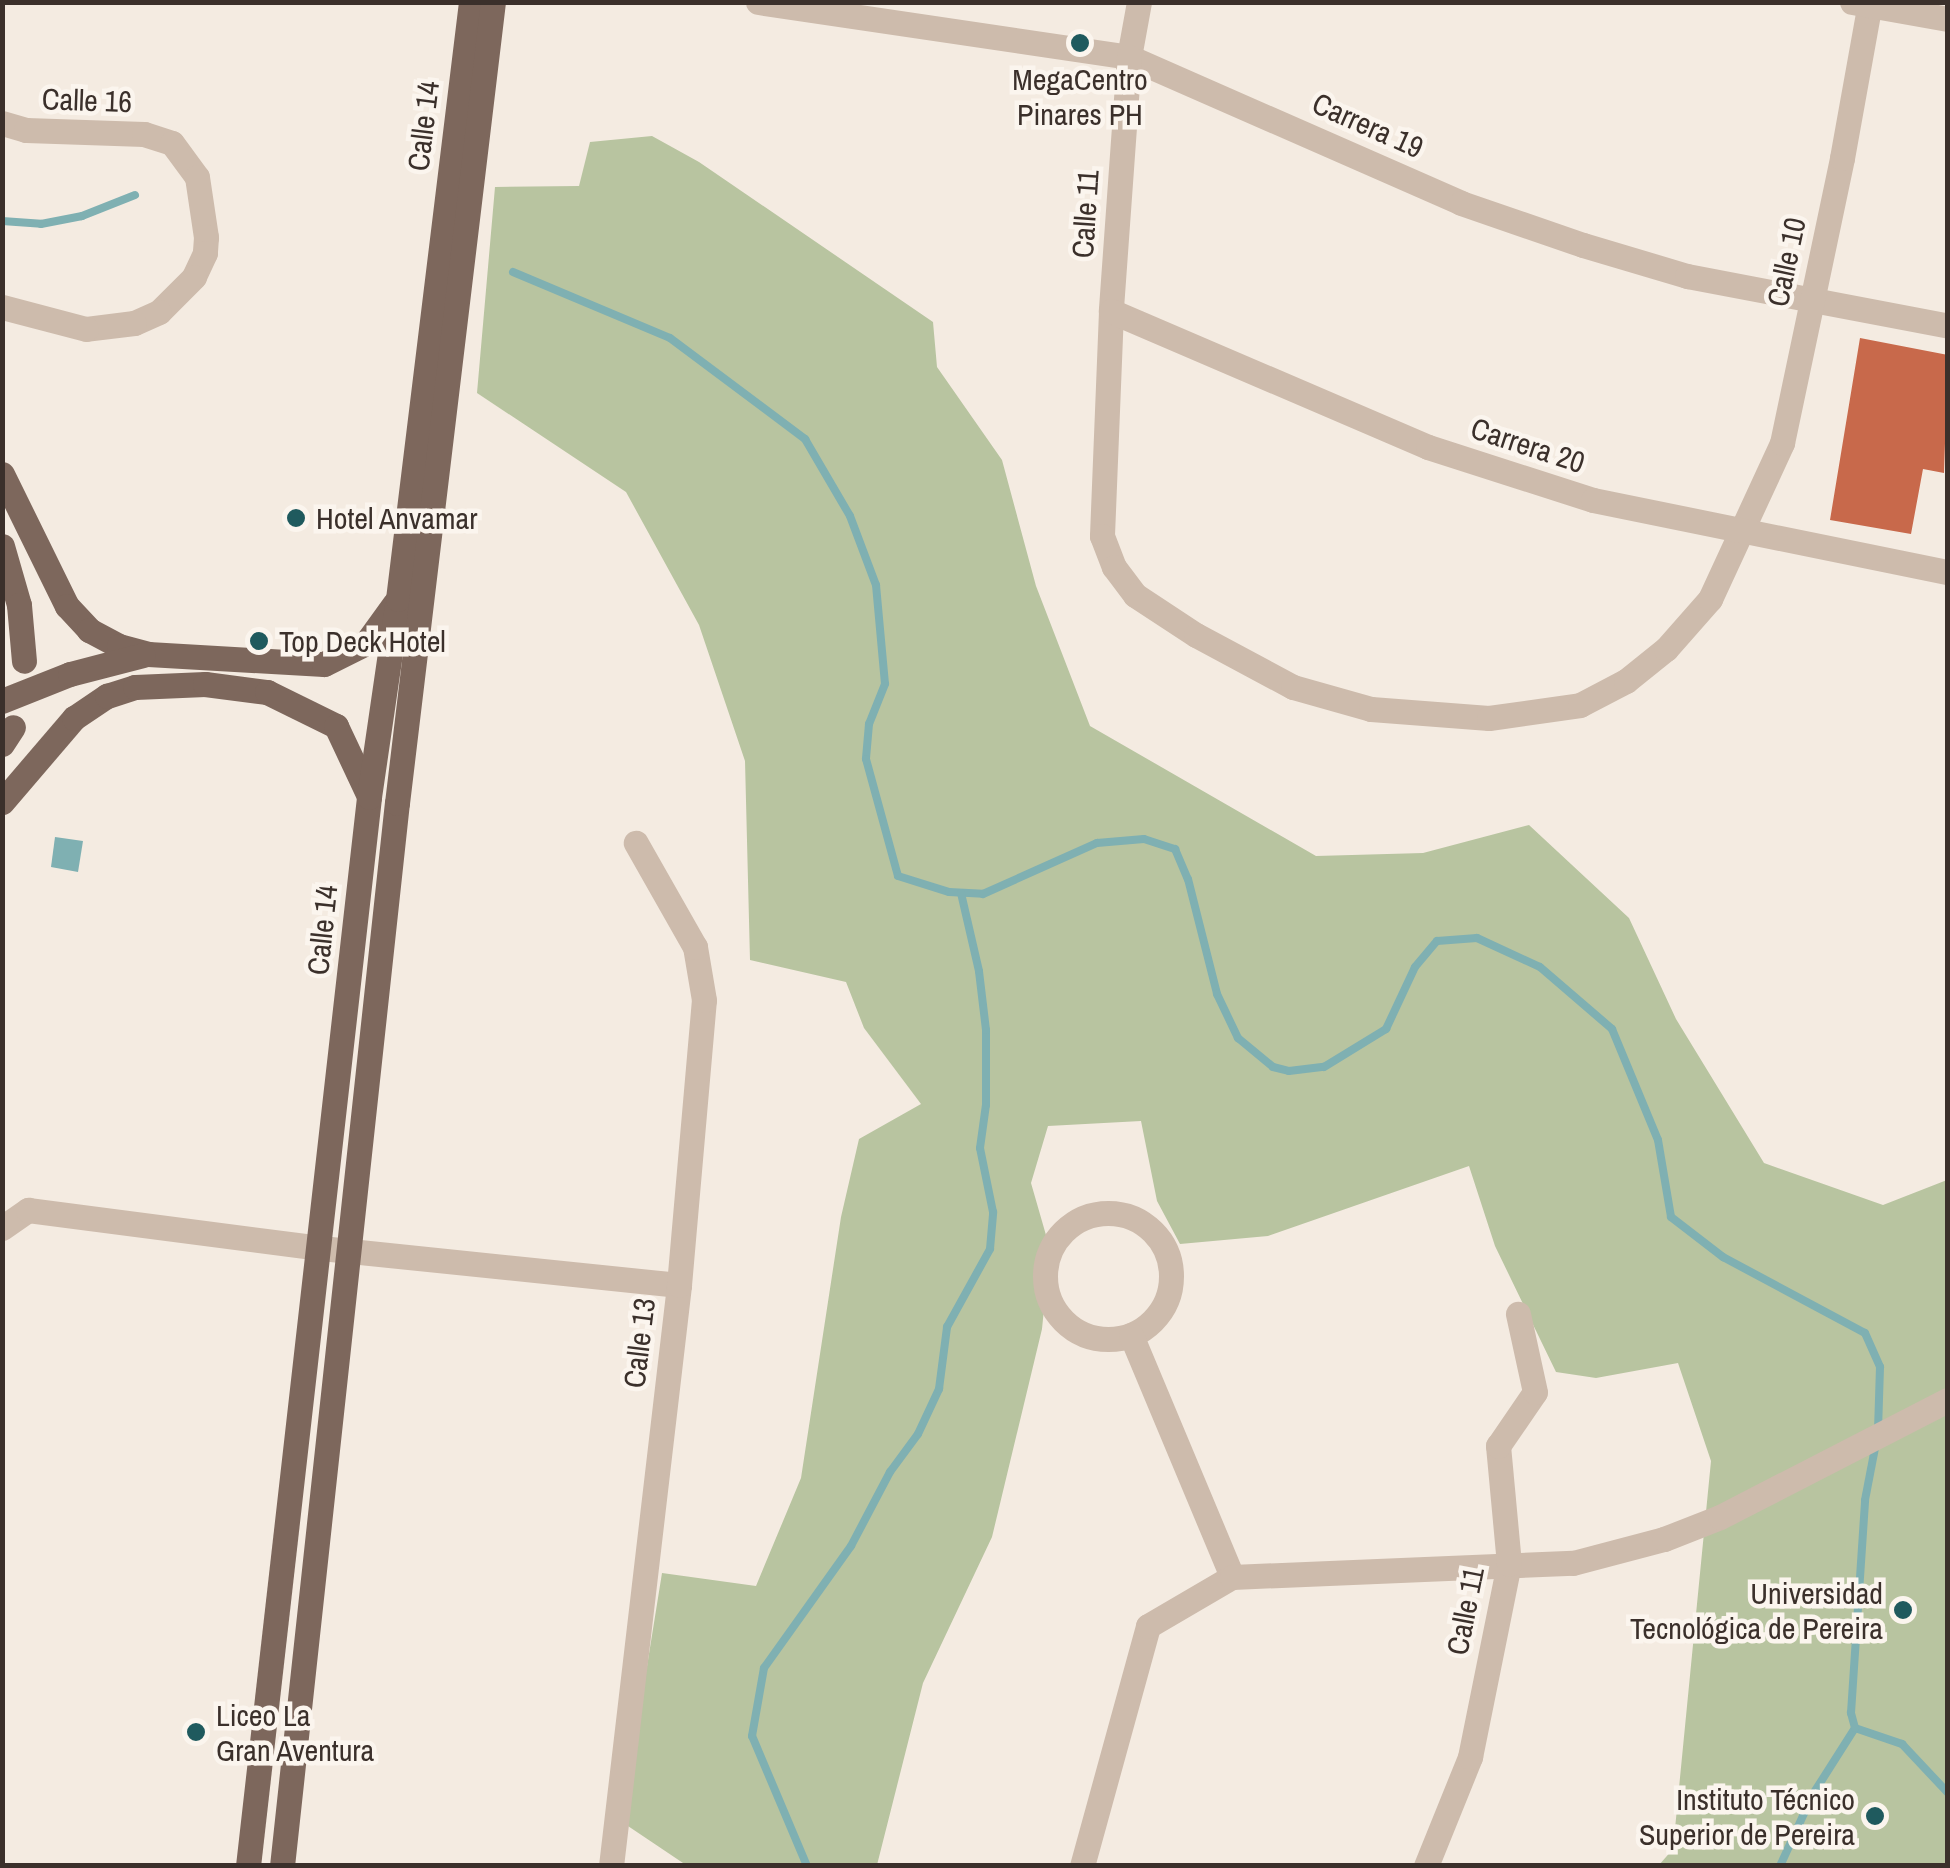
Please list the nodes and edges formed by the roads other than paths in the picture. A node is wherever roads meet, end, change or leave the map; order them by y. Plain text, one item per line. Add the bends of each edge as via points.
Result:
1 (471, 2) edge
2 (493, 2) edge
3 (758, 2) edge
4 (1139, 2) edge
5 (1864, 4) edge
6 (1948, 19) edge
7 (1128, 58) junction
8 (2, 123) edge
9 (1811, 298) junction
10 (2, 307) edge
11 (1110, 311) junction
12 (1948, 326) edge
13 (2, 474) edge
14 (1746, 530) junction
15 (2, 546) edge
16 (1948, 572) edge
17 (398, 599) junction
18 (148, 654) junction
19 (24, 661) dead end
20 (410, 691) junction
21 (2, 701) edge
22 (382, 713) junction
23 (336, 726) junction
24 (369, 797) junction
25 (2, 802) edge
26 (636, 843) dead end
27 (2, 1228) edge
28 (321, 1248) junction
29 (349, 1251) junction
30 (679, 1285) junction
31 (1518, 1314) dead end
32 (1131, 1335) junction
33 (1948, 1400) edge
34 (1508, 1564) junction
35 (1232, 1577) junction
36 (248, 1866) edge
37 (282, 1866) edge
38 (611, 1866) edge
39 (1082, 1866) edge
40 (1426, 1866) edge

1 - 17 main road, Calle 14
2 - 20 main road, Calle 14
3 - 7 street, Carrera 19
4 - 7 street, Calle 11
5 - 6 street
5 - 9 street, Calle 10
7 - 9 street, Carrera 19 via 1461,204 1686,276
7 - 11 street, Calle 11
8 - 10 street, Calle 16 via 26,130 144,134 172,143 197,178 206,236 194,277 159,312 134,323 86,329
9 - 12 street, Carrera 19
9 - 14 street, Calle 10 via 1782,443
11 - 14 street, Carrera 20 via 1428,448 1593,500
11 - 14 street, Calle 11 via 1102,536 1114,568 1135,595 1196,636 1293,686 1371,709 1489,718 1580,706 1666,649 1710,599
13 - 18 main road via 67,606 89,630
14 - 16 street, Carrera 20
15 - 19 main road via 19,605
17 - 18 main road via 366,643 324,664
17 - 22 main road, Calle 14
18 - 21 main road
20 - 22 main road
20 - 29 main road, Calle 14
22 - 23 main road
22 - 24 main road, Calle 14
23 - 24 main road
23 - 25 main road via 267,692 205,684 135,686 74,718
24 - 28 main road, Calle 14
26 - 30 street, Calle 13 via 695,948 704,1000
27 - 28 street via 28,1210
28 - 29 street
28 - 36 main road, Calle 14
29 - 30 street
29 - 37 main road, Calle 14
30 - 38 street, Calle 13
31 - 34 street, Calle 11 via 1536,1392 1498,1446
32 - 32 street via 1164,1308 1171,1288 1168,1256 1151,1229 1133,1217 1091,1214 1057,1237 1044,1276 1048,1296 1072,1328 1090,1337
32 - 35 street
33 - 34 street via 1664,1539 1573,1563
34 - 35 street
34 - 40 street, Calle 11 via 1470,1757
35 - 39 street via 1148,1626

